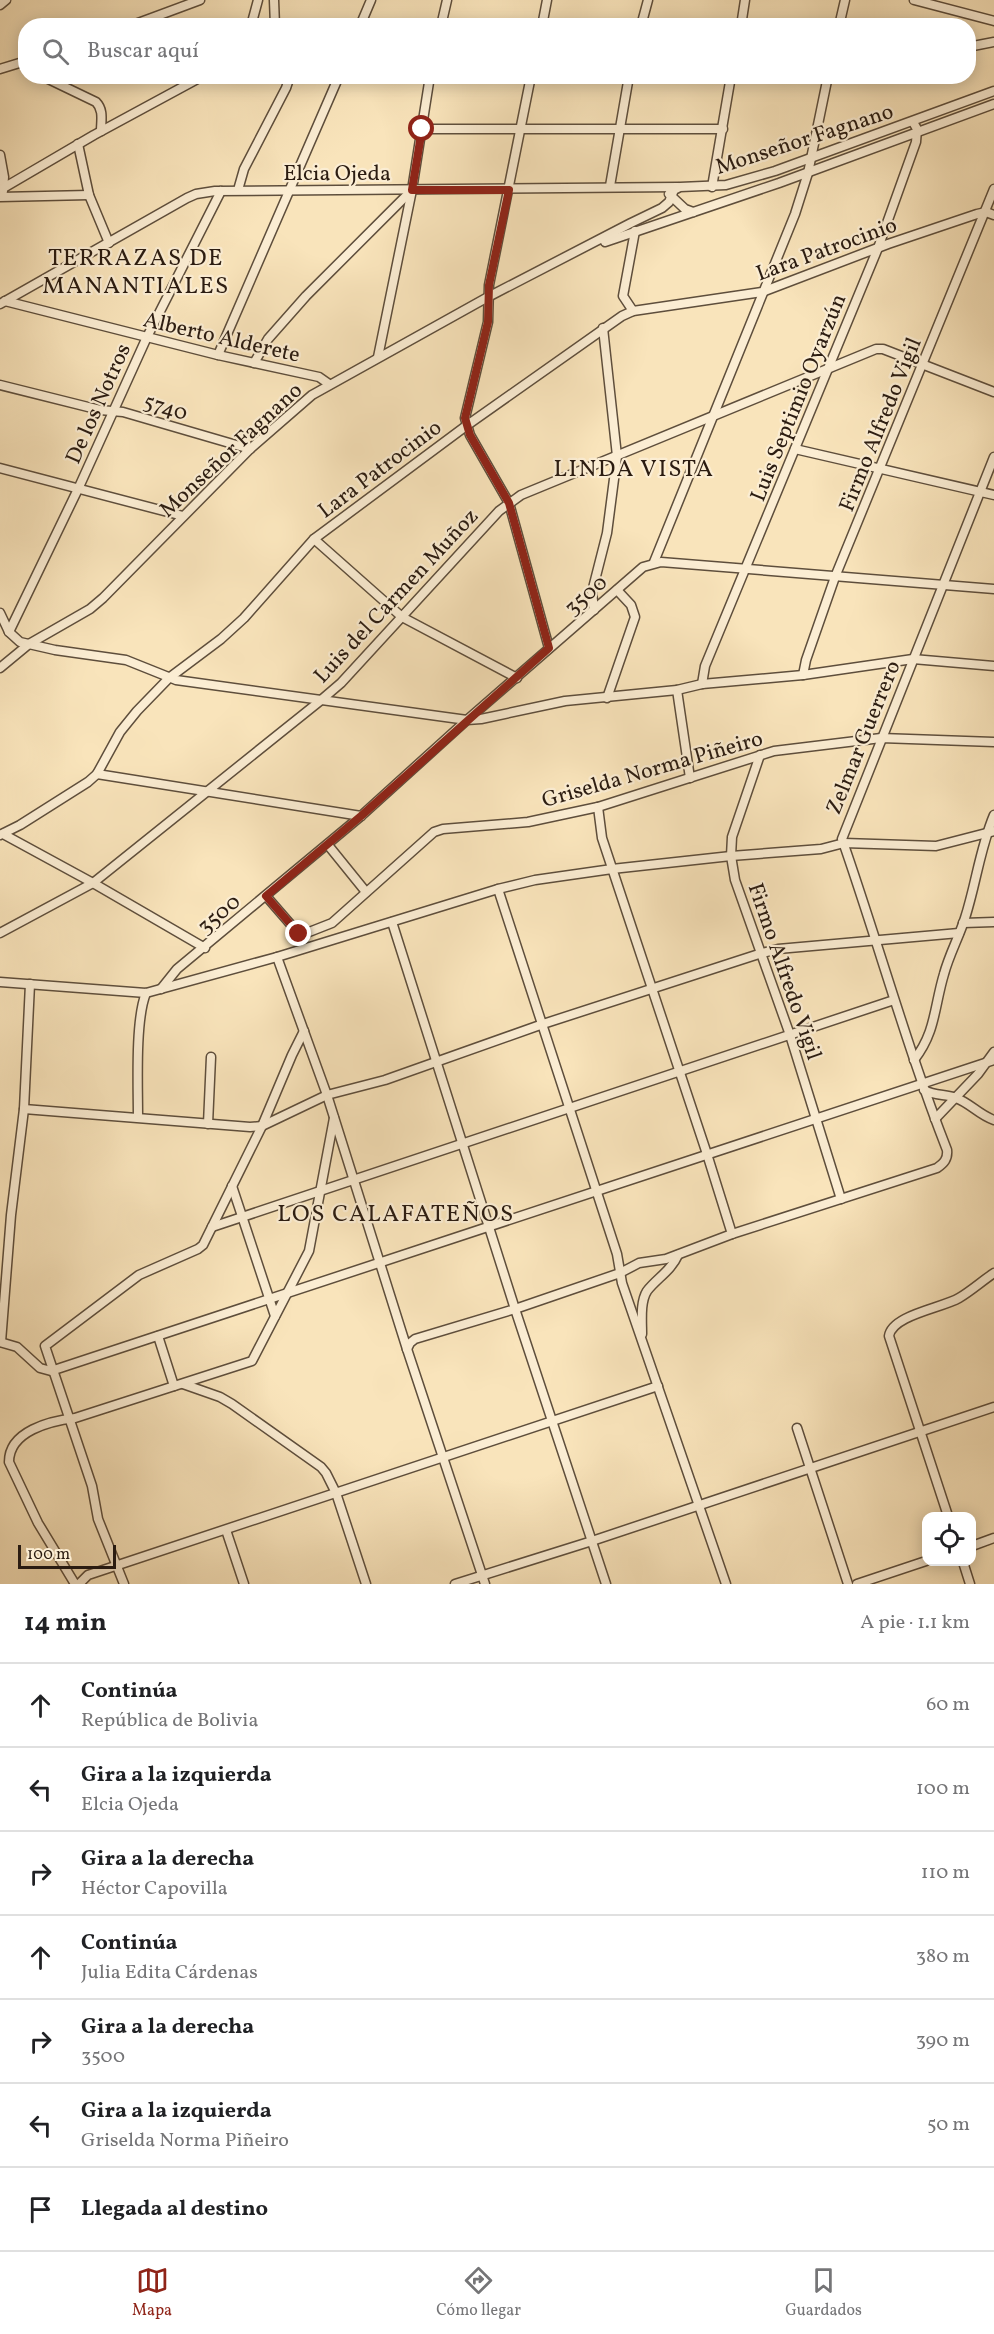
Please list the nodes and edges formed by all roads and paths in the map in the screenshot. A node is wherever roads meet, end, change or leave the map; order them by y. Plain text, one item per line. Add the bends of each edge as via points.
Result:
1 (6, 0) edge
2 (200, 0) edge
3 (258, 0) edge
4 (274, 0) edge
5 (371, 0) edge
6 (447, 0) edge
7 (547, 0) edge
8 (648, 0) edge
9 (745, 0) edge
10 (845, 0) edge
11 (914, 0) edge
12 (0, 5) edge
13 (152, 18) edge
14 (253, 18) edge
15 (275, 18) edge
16 (363, 18) edge
17 (443, 18) edge
18 (544, 18) edge
19 (643, 18) edge
20 (742, 18) edge
21 (841, 18) edge
22 (994, 21) edge
23 (994, 42) edge
24 (976, 46) edge
25 (18, 63) edge
26 (0, 69) edge
27 (59, 84) edge
28 (188, 84) edge
29 (287, 84) edge
30 (336, 84) edge
31 (429, 84) edge
32 (530, 84) edge
33 (628, 84) edge
34 (730, 84) edge
35 (826, 84) edge
36 (994, 91) edge
37 (994, 104) edge
38 (913, 122) junction
39 (422, 129) junction
40 (522, 129) junction
41 (620, 129) junction
42 (723, 129) junction
43 (101, 131) junction
44 (917, 133) junction
45 (78, 144) junction
46 (0, 155) edge
47 (811, 159) junction
48 (808, 173) junction
49 (610, 186) junction
50 (659, 186) junction
51 (680, 187) junction
52 (712, 187) junction
53 (994, 189) edge
54 (221, 190) junction
55 (238, 190) junction
56 (412, 190) junction
57 (509, 190) junction
58 (289, 191) junction
59 (2, 193) edge
60 (89, 195) junction
61 (672, 198) junction
62 (693, 212) junction
63 (990, 214) edge
64 (635, 231) junction
65 (109, 243) junction
66 (878, 248) junction
67 (570, 254) junction
68 (762, 292) junction
69 (488, 297) junction
70 (2, 302) edge
71 (633, 311) junction
72 (603, 328) junction
73 (147, 337) junction
74 (218, 355) junction
75 (378, 357) junction
76 (254, 363) junction
77 (922, 365) junction
78 (829, 367) junction
79 (329, 384) junction
80 (0, 385) edge
81 (994, 392) edge
82 (112, 411) junction
83 (711, 418) junction
84 (466, 426) junction
85 (250, 449) junction
86 (795, 450) junction
87 (617, 456) junction
88 (994, 457) edge
89 (0, 468) edge
90 (880, 468) junction
91 (79, 487) junction
92 (980, 492) junction
93 (994, 495) edge
94 (509, 503) junction
95 (183, 516) junction
96 (314, 539) junction
97 (654, 562) junction
98 (746, 569) junction
99 (836, 576) junction
100 (943, 585) junction
101 (994, 589) edge
102 (617, 590) junction
103 (594, 610) junction
104 (0, 613) edge
105 (402, 617) junction
106 (9, 632) junction
107 (29, 644) junction
108 (549, 648) junction
109 (913, 659) junction
110 (994, 666) edge
111 (0, 668) edge
112 (803, 675) junction
113 (169, 678) junction
114 (517, 678) junction
115 (702, 684) junction
116 (677, 690) junction
117 (607, 698) junction
118 (320, 701) junction
119 (467, 720) junction
120 (881, 738) junction
121 (994, 742) edge
122 (760, 755) junction
123 (97, 774) junction
124 (690, 778) junction
125 (205, 793) junction
126 (598, 807) junction
127 (361, 816) junction
128 (994, 816) edge
129 (990, 832) edge
130 (1, 834) edge
131 (844, 843) junction
132 (328, 844) junction
133 (731, 856) junction
134 (612, 869) junction
135 (93, 883) junction
136 (498, 890) junction
137 (366, 892) junction
138 (266, 896) junction
139 (335, 921) junction
140 (392, 922) junction
141 (994, 922) edge
142 (963, 923) junction
143 (0, 933) edge
144 (959, 933) junction
145 (340, 937) junction
146 (875, 940) junction
147 (205, 948) junction
148 (762, 953) junction
149 (277, 957) junction
150 (0, 982) edge
151 (30, 984) junction
152 (160, 989) junction
153 (652, 989) junction
154 (146, 993) junction
155 (894, 1000) junction
156 (543, 1024) junction
157 (304, 1031) junction
158 (790, 1035) junction
159 (994, 1052) edge
160 (211, 1057) dead end
161 (914, 1060) junction
162 (990, 1061) edge
163 (435, 1062) junction
164 (679, 1071) junction
165 (923, 1087) junction
166 (327, 1095) junction
167 (954, 1097) junction
168 (570, 1108) junction
169 (24, 1109) junction
170 (138, 1117) junction
171 (816, 1117) junction
172 (334, 1118) junction
173 (935, 1119) junction
174 (994, 1120) edge
175 (208, 1124) junction
176 (262, 1126) junction
177 (462, 1144) junction
178 (707, 1154) junction
179 (353, 1179) junction
180 (232, 1186) junction
181 (322, 1190) junction
182 (596, 1192) junction
183 (841, 1199) junction
184 (243, 1217) junction
185 (489, 1226) junction
186 (213, 1227) junction
187 (732, 1234) junction
188 (678, 1255) junction
189 (380, 1263) junction
190 (994, 1273) edge
191 (620, 1274) junction
192 (288, 1293) junction
193 (270, 1299) junction
194 (515, 1310) junction
195 (275, 1316) junction
196 (158, 1336) junction
197 (641, 1340) junction
198 (0, 1342) edge
199 (407, 1349) junction
200 (52, 1371) junction
201 (178, 1385) junction
202 (658, 1386) junction
203 (994, 1407) edge
204 (68, 1419) junction
205 (553, 1421) junction
206 (797, 1428) dead end
207 (920, 1431) junction
208 (443, 1458) junction
209 (810, 1467) junction
210 (336, 1493) junction
211 (698, 1504) junction
212 (947, 1512) edge
213 (226, 1530) junction
214 (994, 1539) edge
215 (592, 1541) junction
216 (976, 1545) edge
217 (922, 1563) edge
218 (964, 1566) edge
219 (118, 1567) junction
220 (482, 1574) junction
221 (77, 1584) edge
222 (124, 1584) edge
223 (244, 1584) edge
224 (366, 1584) edge
225 (455, 1584) edge
226 (485, 1584) edge
227 (606, 1584) edge
228 (726, 1584) edge
229 (848, 1584) edge
230 (857, 1584) edge
231 (970, 1584) edge

1 - 12 street
2 - 13 street
3 - 14 street
4 - 15 street
5 - 16 street
6 - 17 street
7 - 18 street
8 - 19 street
9 - 20 street
10 - 21 street
11 - 22 street
23 - 24 street
25 - 26 street
27 - 43 street via 100,106
28 - 43 street
29 - 55 street via 244,169
30 - 58 street
31 - 39 street
32 - 40 street
33 - 41 street
34 - 42 street
35 - 47 street
36 - 38 street, Monseñor Fagnano
37 - 44 street, Monseñor Fagnano
38 - 44 street
38 - 47 street, Monseñor Fagnano
39 - 40 street
39 - 56 street
40 - 41 street
40 - 57 street
41 - 42 street
41 - 49 street
42 - 52 street
43 - 45 street
44 - 48 street, Monseñor Fagnano
44 - 66 street, Luis Septimio Oyarzún
45 - 59 street
45 - 60 street
46 - 59 street
47 - 48 street
47 - 52 street, Monseñor Fagnano
48 - 62 street, Monseñor Fagnano
48 - 68 street
49 - 50 street, Elcia Ojeda
49 - 57 street, Elcia Ojeda
50 - 51 street, Elcia Ojeda
50 - 61 street
51 - 52 street, Monseñor Fagnano
51 - 61 street, Monseñor Fagnano via 674,190
53 - 63 street, Firmo Alfredo Vigil
54 - 55 street, Elcia Ojeda
54 - 65 street, Elcia Ojeda via 196,194
54 - 73 street, De los Notros
55 - 58 street, Elcia Ojeda
56 - 57 street, Elcia Ojeda
56 - 58 street, Elcia Ojeda
56 - 75 street
56 - 76 street via 291,313 268,339
57 - 69 street
58 - 74 street
59 - 60 street
60 - 65 street
61 - 62 street
61 - 67 street, Monseñor Fagnano via 662,208
62 - 64 street, Monseñor Fagnano
63 - 66 street, Lara Patrocinio
63 - 77 street, Firmo Alfredo Vigil
64 - 67 street, Monseñor Fagnano
64 - 71 street via 623,296
65 - 70 street
66 - 68 street, Lara Patrocinio
66 - 78 street, Luis Septimio Oyarzún
67 - 69 street, Monseñor Fagnano
68 - 71 street, Lara Patrocinio
68 - 83 street
69 - 75 street, Monseñor Fagnano
69 - 84 street via 488,322
70 - 73 street, Alberto Alderete
71 - 72 street, Lara Patrocinio
72 - 84 street, Lara Patrocinio
72 - 87 street
73 - 74 street, Alberto Alderete
73 - 82 street, De los Notros
74 - 76 street, Alberto Alderete
75 - 79 street, Monseñor Fagnano
76 - 79 street, Alberto Alderete via 319,377
77 - 78 street, Luis del Carmen Muñoz via 876,349
77 - 81 street, Luis del Carmen Muñoz
77 - 90 street, Firmo Alfredo Vigil
78 - 83 street, Luis del Carmen Muñoz
78 - 86 street, Luis Septimio Oyarzún
79 - 85 street, Monseñor Fagnano via 298,405
80 - 82 street, 5740
82 - 85 street, 5740
82 - 91 street, De los Notros
83 - 87 street, Luis del Carmen Muñoz
83 - 97 street
84 - 94 street
84 - 96 street, Lara Patrocinio
85 - 95 street, Monseñor Fagnano
86 - 90 street
86 - 98 street, Luis Septimio Oyarzún
87 - 94 street, Luis del Carmen Muñoz
87 - 103 street via 607,534 592,592
88 - 92 street, Zelmar Guerrero
89 - 91 street
90 - 92 street
90 - 99 street, Firmo Alfredo Vigil
91 - 95 street
91 - 106 street, De los Notros
92 - 93 street
92 - 100 street, Zelmar Guerrero
94 - 105 street, Luis del Carmen Muñoz
94 - 108 street
95 - 107 street, Monseñor Fagnano via 90,609
96 - 105 street
96 - 113 street, Lara Patrocinio via 244,618
97 - 98 street
97 - 102 street, 3500
98 - 99 street
98 - 115 street, Luis Septimio Oyarzún via 705,666
99 - 100 street
99 - 112 street, Firmo Alfredo Vigil
100 - 101 street
100 - 109 street, Zelmar Guerrero
102 - 103 street, 3500
102 - 117 street via 631,605 635,617
103 - 108 street, 3500
104 - 106 street
105 - 114 street
105 - 118 street, Luis del Carmen Muñoz
106 - 107 street
107 - 111 street, Monseñor Fagnano
107 - 113 street via 126,660
108 - 114 street, 3500
109 - 110 street
109 - 112 street
109 - 120 street, Zelmar Guerrero
112 - 115 street
113 - 118 street
113 - 123 street, Lara Patrocinio via 129,720
114 - 119 street, 3500
115 - 116 street
116 - 117 street
116 - 124 street
117 - 119 street via 565,701
118 - 119 street
118 - 125 street, Luis del Carmen Muñoz
119 - 127 street, 3500
120 - 121 street, Griselda Norma Piñeiro
120 - 122 street, Griselda Norma Piñeiro
120 - 131 street, Zelmar Guerrero via 843,832
122 - 124 street, Griselda Norma Piñeiro
122 - 133 street, Firmo Alfredo Vigil via 732,837
123 - 125 street
123 - 130 street, Lara Patrocinio
124 - 126 street, Griselda Norma Piñeiro
125 - 127 street
125 - 135 street, Luis del Carmen Muñoz
126 - 134 street via 599,826
126 - 137 street, Griselda Norma Piñeiro via 528,822 443,828
127 - 132 street, 3500
128 - 129 street
129 - 131 street via 936,846
129 - 142 street
130 - 135 street
131 - 133 street via 822,849
131 - 146 street, Zelmar Guerrero
132 - 137 street
132 - 138 street, 3500
133 - 134 street
133 - 148 street, Firmo Alfredo Vigil via 735,880
134 - 136 street via 535,880
134 - 153 street
135 - 143 street, Luis del Carmen Muñoz
135 - 147 street
136 - 140 street
136 - 156 street
137 - 139 street, Griselda Norma Piñeiro
138 - 139 street, Griselda Norma Piñeiro via 299,934
138 - 147 street, 3500
139 - 145 street
140 - 145 street
140 - 163 street
141 - 142 street
142 - 144 street
144 - 146 street
144 - 161 street via 943,976 930,1034
145 - 149 street
146 - 148 street
146 - 155 street, Zelmar Guerrero
147 - 152 street, 3500 via 177,969
148 - 153 street
148 - 158 street, Firmo Alfredo Vigil
149 - 152 street
149 - 157 street
150 - 151 street
151 - 154 street
151 - 169 street
152 - 154 street
153 - 156 street
153 - 164 street
154 - 170 street via 142,1002
155 - 158 street
155 - 161 street, Zelmar Guerrero
156 - 163 street
156 - 168 street
157 - 166 street
157 - 176 street
158 - 164 street
158 - 171 street, Firmo Alfredo Vigil
159 - 162 street
160 - 175 street
161 - 165 street, Zelmar Guerrero
162 - 165 street
162 - 167 street
163 - 166 street
163 - 177 street
164 - 168 street
164 - 178 street
165 - 167 street via 934,1095
165 - 171 street
165 - 173 street, Zelmar Guerrero
166 - 172 street
166 - 176 street
167 - 173 street
167 - 174 street
168 - 177 street
168 - 182 street
169 - 170 street
169 - 198 street
170 - 175 street
171 - 178 street
171 - 183 street, Firmo Alfredo Vigil
172 - 179 street
172 - 181 street
173 - 183 street, Zelmar Guerrero via 947,1150 944,1163
175 - 176 street
176 - 180 street
177 - 179 street
177 - 185 street
178 - 182 street
178 - 187 street
179 - 181 street
179 - 189 street
180 - 184 street
180 - 186 street
181 - 184 street
181 - 192 street via 309,1251
182 - 185 street
182 - 191 street
183 - 187 street
184 - 186 street
184 - 193 street
185 - 189 street
185 - 194 street
186 - 200 street via 198,1249 139,1275 47,1344 45,1350
187 - 188 street
188 - 191 street via 639,1263
188 - 197 street via 671,1268 646,1292
189 - 192 street
189 - 199 street
190 - 207 street via 956,1300 908,1318 890,1331
191 - 194 street
191 - 197 street
192 - 193 street
192 - 195 street
193 - 195 street
193 - 196 street
194 - 199 street via 415,1339
194 - 205 street
195 - 201 street via 252,1360
196 - 200 street
196 - 201 street
197 - 202 street
198 - 200 street via 17,1347 40,1368
199 - 208 street
200 - 204 street
201 - 204 street
201 - 210 street via 220,1396 321,1467
202 - 205 street
202 - 211 street
203 - 207 street
204 - 219 street via 92,1486 98,1519
204 - 221 street via 21,1436 9,1453 9,1462 38,1523
205 - 208 street
205 - 215 street
206 - 209 street
207 - 209 street
207 - 212 street
208 - 210 street
208 - 220 street
209 - 211 street
209 - 229 street
210 - 213 street
210 - 224 street
211 - 215 street
211 - 228 street
213 - 219 street
213 - 223 street
214 - 216 street
215 - 220 street
215 - 227 street
217 - 230 street
218 - 231 street
219 - 221 street via 88,1575
219 - 222 street
220 - 225 street
220 - 226 street

